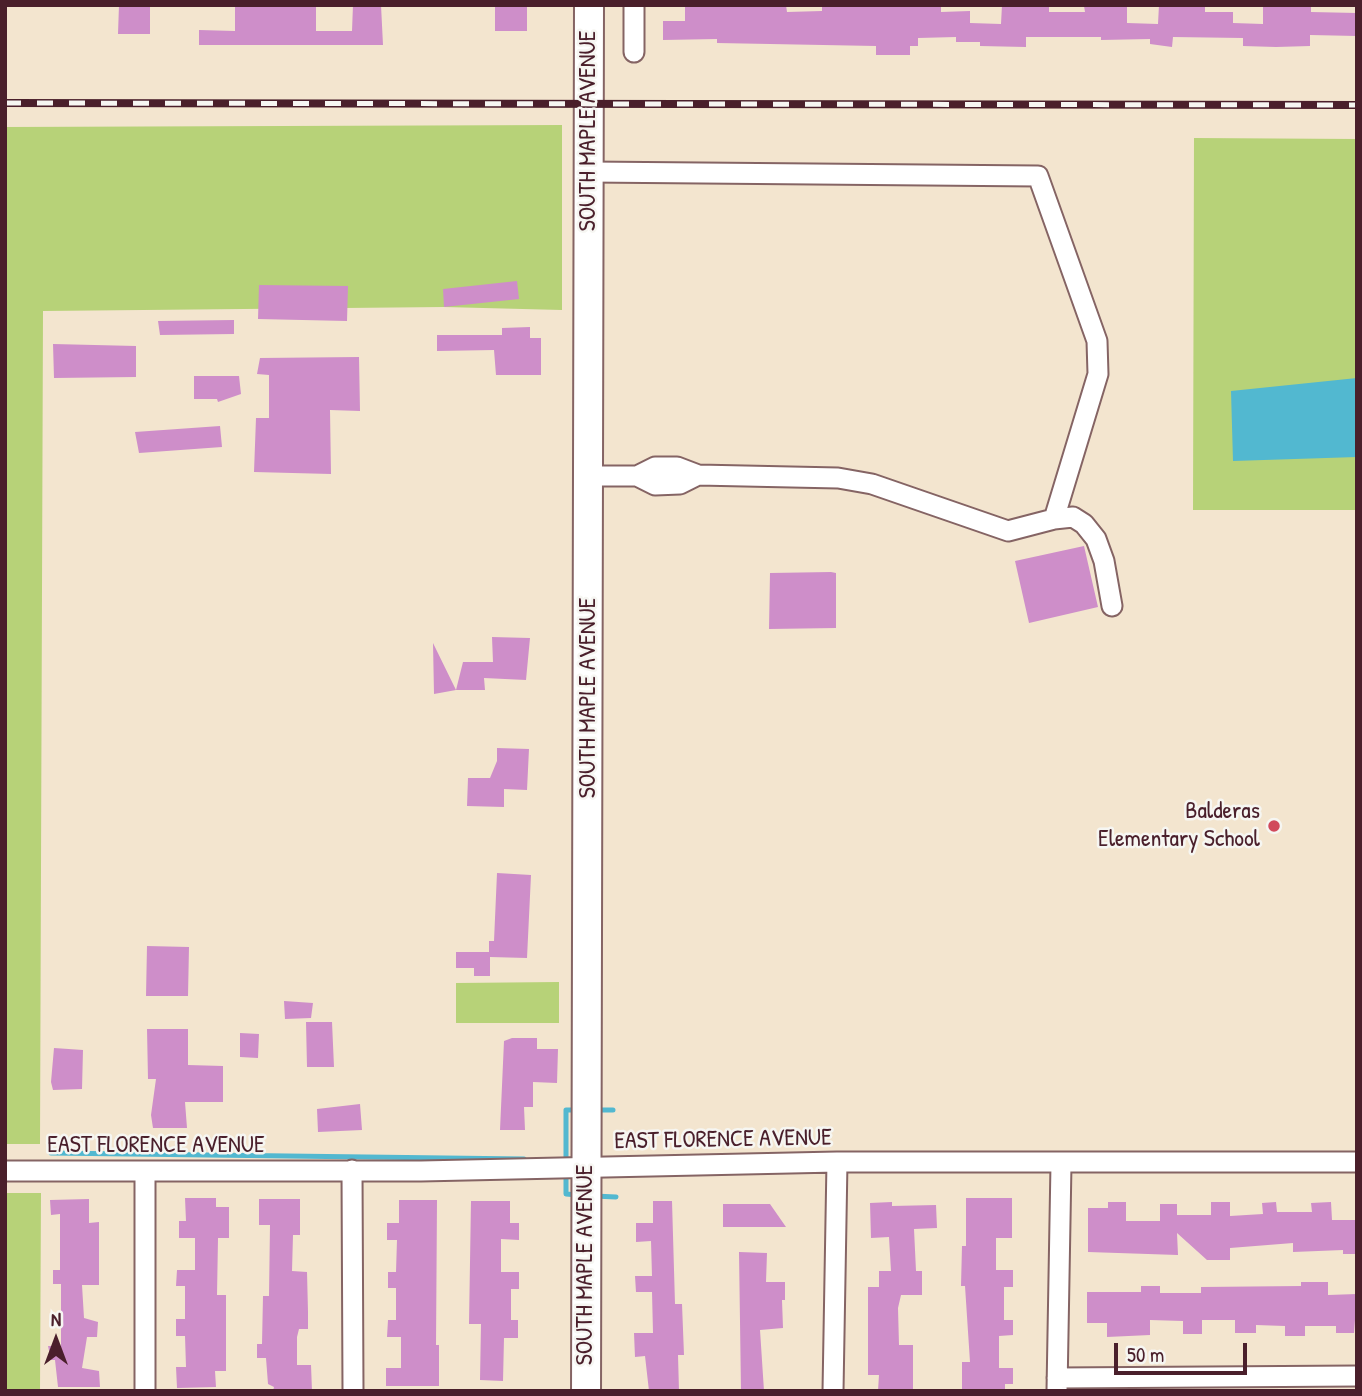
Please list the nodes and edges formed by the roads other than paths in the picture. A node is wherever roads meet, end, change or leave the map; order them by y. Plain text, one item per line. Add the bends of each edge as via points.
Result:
1 (589, 5) edge
2 (634, 5) edge
3 (634, 52) dead end
4 (589, 172) junction
5 (589, 476) junction
6 (1054, 519) junction
7 (1112, 606) dead end
8 (836, 1162) junction
9 (1357, 1162) edge
10 (1061, 1164) junction
11 (586, 1167) junction
12 (352, 1170) junction
13 (5, 1171) edge
14 (145, 1171) junction
15 (1357, 1376) edge
16 (1057, 1384) edge
17 (145, 1391) edge
18 (354, 1391) edge
19 (586, 1391) edge
20 (833, 1391) edge

1 - 4 main road, SOUTH MAPLE AVENUE
2 - 3 street
4 - 5 main road, SOUTH MAPLE AVENUE
4 - 6 street via 1038,176 1097,341 1098,374
5 - 6 street via 637,476 655,485 680,484 698,475 849,480 1008,530
5 - 11 main road, SOUTH MAPLE AVENUE
6 - 7 street via 1073,517 1096,539
8 - 10 street, EAST FLORENCE AVENUE
8 - 11 street, EAST FLORENCE AVENUE
8 - 20 street
9 - 10 street, EAST FLORENCE AVENUE
10 - 16 street
11 - 12 street, EAST FLORENCE AVENUE
11 - 19 main road, SOUTH MAPLE AVENUE
12 - 14 street, EAST FLORENCE AVENUE
12 - 18 street
13 - 14 street, EAST FLORENCE AVENUE
14 - 17 street
15 - 16 street

